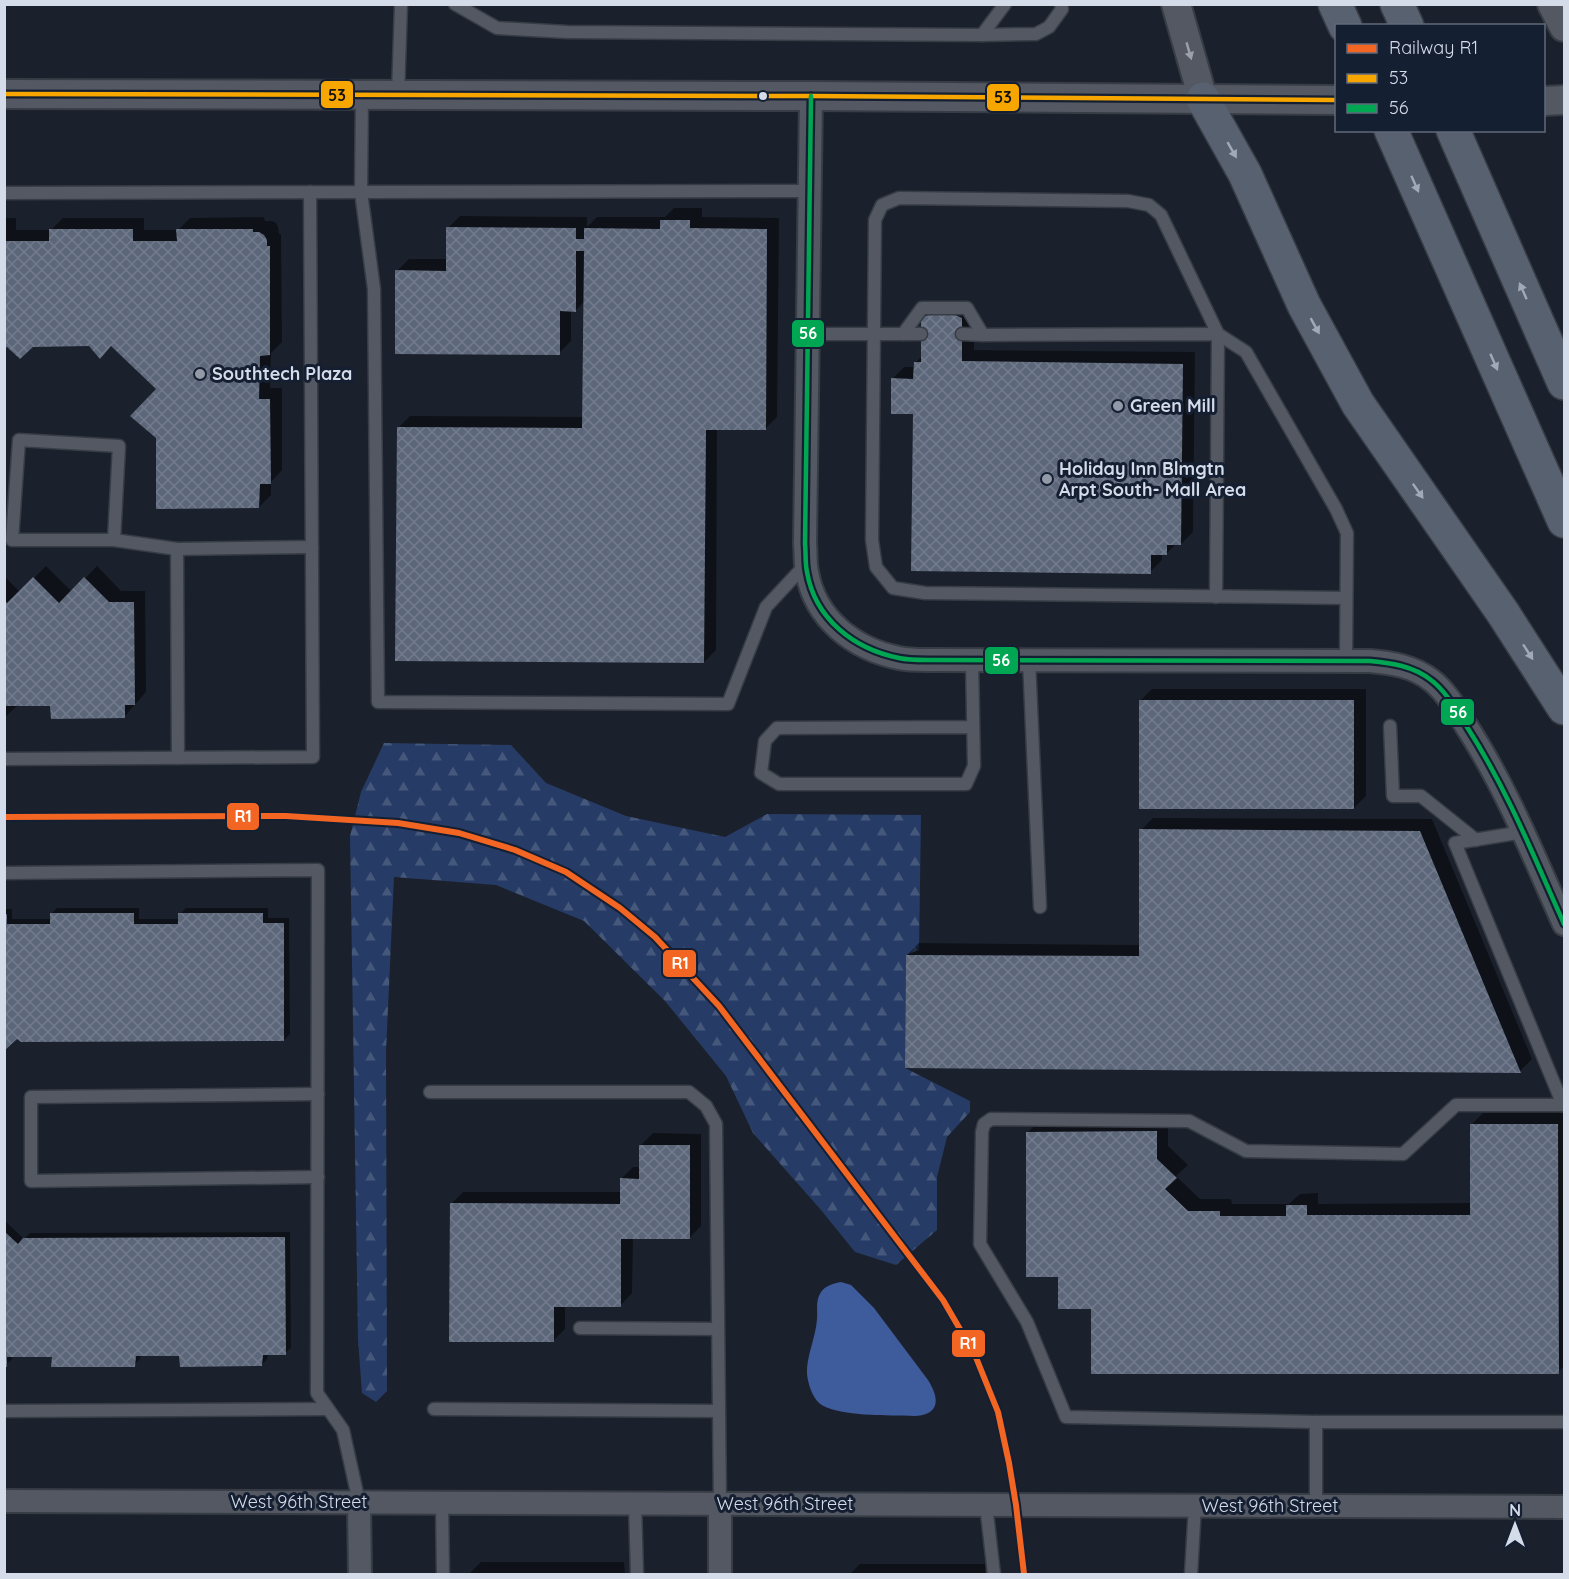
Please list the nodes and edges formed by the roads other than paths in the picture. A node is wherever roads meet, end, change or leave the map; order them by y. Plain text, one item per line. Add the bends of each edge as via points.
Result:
1 (401, 4) edge
2 (455, 4) edge
3 (1005, 4) edge
4 (1060, 4) edge
5 (1176, 4) edge
6 (1335, 4) edge
7 (1398, 4) edge
8 (1552, 4) edge
9 (1344, 24) edge
10 (1406, 24) edge
11 (1564, 27) edge
12 (982, 35) junction
13 (4, 94) edge
14 (362, 95) junction
15 (398, 95) junction
16 (811, 96) junction
17 (1203, 99) junction
18 (1335, 100) edge
19 (1545, 100) edge
20 (1564, 100) edge
21 (1392, 132) edge
22 (1454, 132) edge
23 (810, 191) junction
24 (310, 192) junction
25 (361, 192) junction
26 (4, 193) edge
27 (808, 334) junction
28 (874, 334) junction
29 (903, 334) junction
30 (921, 334) dead end
31 (962, 334) dead end
32 (1218, 334) junction
33 (983, 335) junction
34 (1564, 383) edge
35 (1564, 521) edge
36 (114, 540) junction
37 (312, 547) junction
38 (177, 549) junction
39 (806, 564) junction
40 (1216, 597) junction
41 (1346, 598) junction
42 (972, 660) junction
43 (1029, 660) junction
44 (1346, 660) junction
45 (1564, 708) edge
46 (1390, 726) dead end
47 (974, 727) junction
48 (178, 758) junction
49 (4, 759) edge
50 (1523, 832) junction
51 (1476, 840) junction
52 (4, 873) edge
53 (1040, 907) dead end
54 (1564, 924) edge
55 (430, 1092) dead end
56 (318, 1094) junction
57 (1564, 1105) edge
58 (318, 1177) junction
59 (580, 1328) dead end
60 (718, 1329) junction
61 (328, 1409) junction
62 (434, 1409) dead end
63 (719, 1411) junction
64 (4, 1412) edge
65 (1316, 1422) junction
66 (1564, 1422) edge
67 (4, 1501) edge
68 (359, 1502) junction
69 (442, 1502) junction
70 (635, 1503) junction
71 (720, 1504) junction
72 (986, 1505) junction
73 (1195, 1506) junction
74 (1316, 1506) junction
75 (1564, 1508) edge
76 (360, 1575) edge
77 (443, 1575) edge
78 (637, 1575) edge
79 (720, 1575) edge
80 (994, 1575) edge
81 (1191, 1575) edge

1 - 15 lane
2 - 12 lane via 497,28
3 - 12 lane
4 - 12 lane via 1062,9 1049,27 1036,34
5 -> 17 street
6 - 9 highway
7 - 10 highway
8 - 11 street
13 - 14 street
14 - 15 street
14 - 25 lane
15 - 16 street
16 - 17 street
16 - 23 street
17 - 18 street
17 -> 45 highway via 1245,174 1304,305 1358,404
19 - 20 street
21 -> 35 highway
34 -> 22 highway
23 - 25 lane
23 - 27 street
24 - 25 lane
24 - 26 lane
24 - 37 lane
25 - 39 lane via 374,289 378,702 728,704 766,607
27 - 28 lane
27 - 39 street
28 - 29 lane
28 - 32 lane via 875,220 882,205 899,198 1128,201 1149,205 1161,214
28 - 40 lane via 872,540 876,567 893,588 925,593
29 - 30 lane
29 - 33 lane via 922,308 967,308
31 - 33 lane
32 - 33 lane
32 - 40 lane
32 - 41 lane via 1246,352 1336,509 1347,533
36 - 36 lane via 12,540 19,440 118,446
36 - 38 lane
37 - 38 lane
37 - 48 lane via 313,757
38 - 48 lane
39 - 42 street via 813,594 823,613 853,640 900,658
40 - 41 lane
41 - 44 lane
42 - 43 street
42 - 47 lane
43 - 44 street
43 - 53 lane
44 - 50 street via 1392,663 1415,669 1432,681 1482,750
46 - 51 lane via 1393,796 1421,796
47 - 47 lane via 974,766 966,784 779,784 761,773 765,741 777,728
48 - 49 lane
50 - 51 lane
50 - 54 street
51 - 57 lane via 1455,843
52 - 56 lane via 318,870
55 - 60 lane via 689,1092 706,1106 716,1124
56 - 58 lane
56 - 58 lane via 31,1097 31,1181
57 - 65 lane via 1456,1105 1403,1154 1246,1151 1189,1121 991,1119 984,1124 980,1244 1027,1322 1066,1417
58 - 61 lane via 317,1394
59 - 60 lane
60 - 63 lane
61 - 64 lane
61 - 68 lane via 343,1430
62 - 63 lane
63 - 71 lane
65 - 66 lane
65 - 74 lane
67 - 68 street, West 96th Street
68 - 69 street, West 96th Street
68 - 76 street
69 - 70 street, West 96th Street
69 - 77 lane
70 - 71 street, West 96th Street
70 - 78 lane
71 - 72 street, West 96th Street
71 - 79 street
72 - 73 street, West 96th Street
72 - 80 lane
73 - 74 street, West 96th Street
73 - 81 lane
74 - 75 street, West 96th Street

